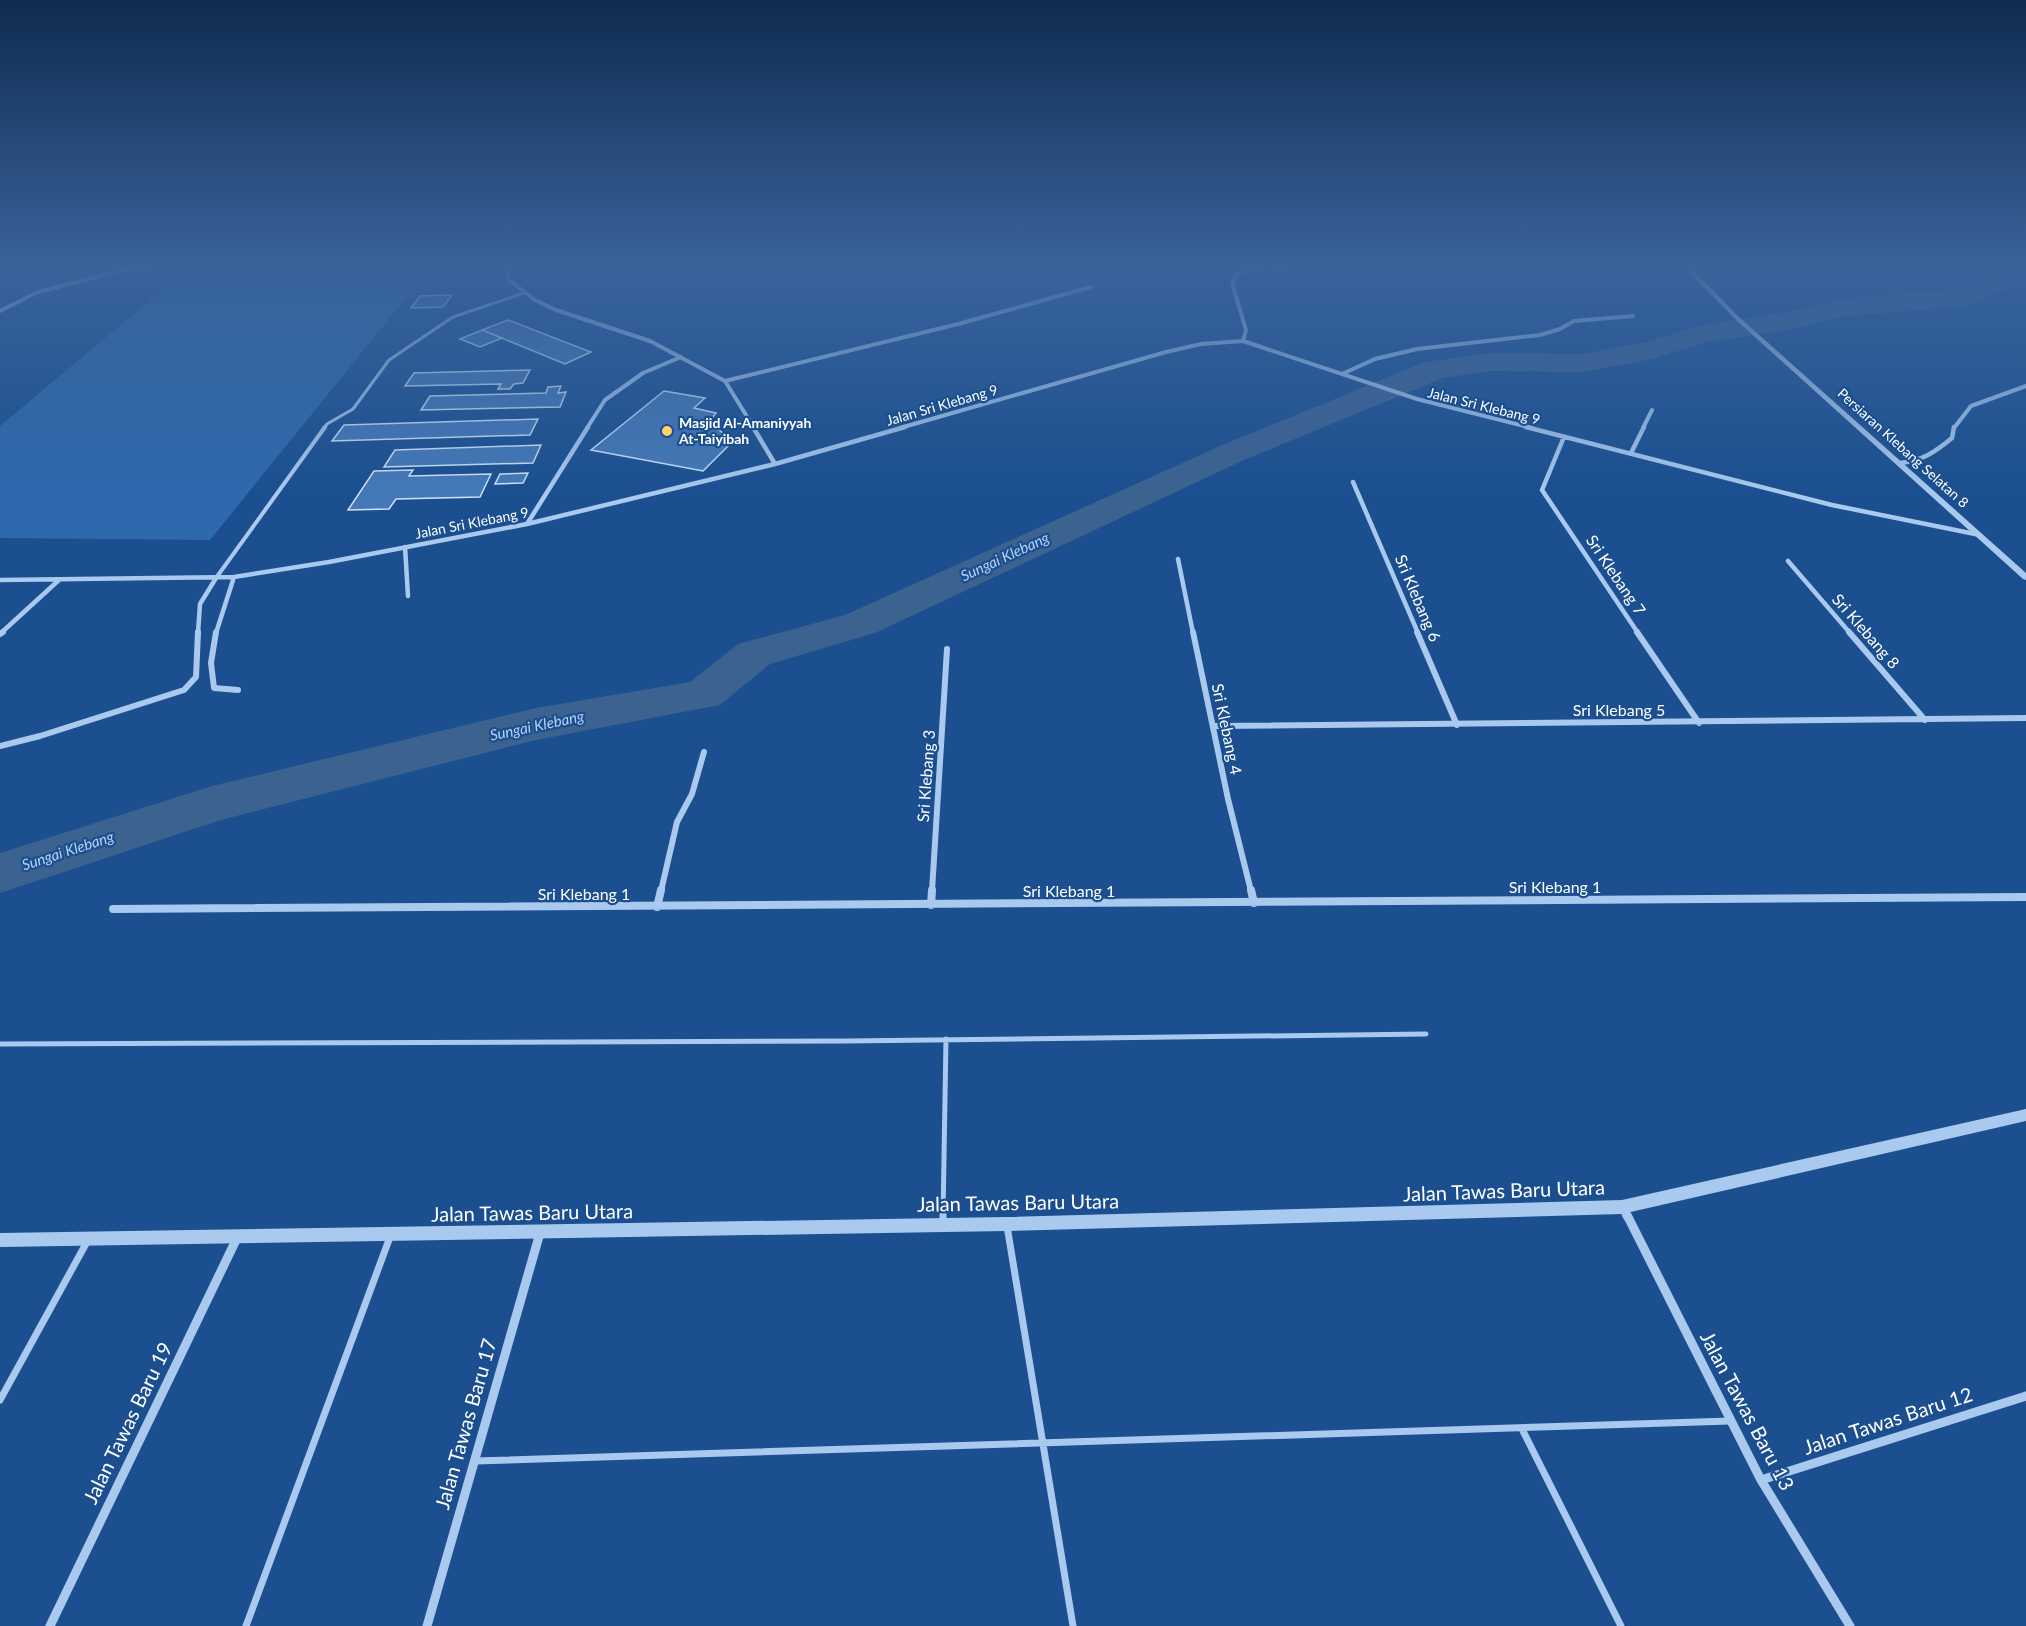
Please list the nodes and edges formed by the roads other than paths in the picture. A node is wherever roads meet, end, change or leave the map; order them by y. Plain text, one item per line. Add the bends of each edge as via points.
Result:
1 (418, 341) edge
2 (650, 341) edge
3 (889, 341) edge
4 (1243, 341) joint
5 (1488, 341) edge
6 (1763, 341) edge
7 (681, 357) junction
8 (1342, 374) junction
9 (725, 381) junction
10 (2026, 386) edge
11 (1652, 410) dead end
12 (1564, 436) junction
13 (1631, 453) junction
14 (1900, 463) junction
15 (775, 464) junction
16 (1353, 482) dead end
17 (527, 524) junction
18 (1981, 536) junction
19 (405, 547) junction
20 (1178, 559) dead end
21 (1788, 561) dead end
22 (234, 577) junction
23 (2026, 577) edge
24 (216, 578) junction
25 (0, 580) edge
26 (60, 580) junction
27 (408, 596) dead end
28 (0, 634) edge
29 (947, 649) dead end
30 (238, 690) dead end
31 (2026, 718) edge
32 (1924, 720) junction
33 (1699, 723) junction
34 (1457, 725) junction
35 (1213, 726) junction
36 (0, 746) edge
37 (704, 752) dead end
38 (2026, 897) edge
39 (1254, 903) junction
40 (931, 905) junction
41 (657, 907) junction
42 (113, 909) dead end
43 (1426, 1034) dead end
44 (946, 1039) junction
45 (0, 1044) edge
46 (2026, 1115) edge
47 (1622, 1207) junction
48 (1006, 1224) junction
49 (943, 1225) junction
50 (540, 1233) junction
51 (391, 1234) junction
52 (238, 1236) junction
53 (89, 1238) junction
54 (0, 1240) edge
55 (2026, 1396) edge
56 (0, 1400) edge
57 (1730, 1421) junction
58 (1522, 1429) junction
59 (1044, 1444) junction
60 (475, 1461) junction
61 (1761, 1480) junction
62 (50, 1626) edge
63 (246, 1626) edge
64 (428, 1626) edge
65 (1073, 1626) edge
66 (1621, 1626) edge
67 (1850, 1626) edge

1 - 24 lane via 389,360 353,409 327,424
2 - 7 street
3 - 9 street
4 - 8 street, Jalan Sri Klebang 9
4 - 15 street, Jalan Sri Klebang 9 via 1166,352
5 - 8 street via 1417,349 1375,359
6 - 14 street, Persiaran Klebang Selatan 8
7 - 9 street
7 - 17 street via 643,373 605,400
8 - 12 street, Jalan Sri Klebang 9 via 1416,399
9 - 15 street
10 - 14 street via 1971,406 1954,427 1952,438 1941,447 1927,457
11 - 13 street
12 - 13 street, Jalan Sri Klebang 9
12 - 33 street, Sri Klebang 7 via 1542,490
13 - 18 street, Jalan Sri Klebang 9 via 1832,505
14 - 18 street, Persiaran Klebang Selatan 8
15 - 17 street, Jalan Sri Klebang 9
16 - 34 street, Sri Klebang 6
17 - 19 street, Jalan Sri Klebang 9
18 - 23 street, Persiaran Klebang Selatan 8
19 - 22 street, Jalan Sri Klebang 9
19 - 27 street
20 - 35 street, Sri Klebang 4
21 - 32 street, Sri Klebang 8
22 - 24 street, Jalan Sri Klebang 9
22 - 30 street via 209,678 214,688
24 - 26 street, Jalan Sri Klebang 9
24 - 36 street via 200,604 196,677 189,686 147,703
25 - 26 street, Jalan Sri Klebang 9
26 - 28 street
29 - 40 street, Sri Klebang 3
31 - 32 street, Sri Klebang 5
32 - 33 street, Sri Klebang 5
33 - 34 street, Sri Klebang 5
34 - 35 street, Sri Klebang 5
35 - 39 street, Sri Klebang 4
37 - 41 street via 692,794 677,822
38 - 39 street, Sri Klebang 1
39 - 40 street, Sri Klebang 1
40 - 41 street, Sri Klebang 1
41 - 42 street, Sri Klebang 1
43 - 44 lane
44 - 45 lane
44 - 49 lane
46 - 47 street, Jalan Tawas Baru Utara
47 - 48 street, Jalan Tawas Baru Utara
47 - 57 street, Jalan Tawas Baru 13
48 - 49 street, Jalan Tawas Baru Utara
48 - 59 lane
49 - 50 street, Jalan Tawas Baru Utara
50 - 51 street, Jalan Tawas Baru Utara
50 - 60 street, Jalan Tawas Baru 17
51 - 52 street, Jalan Tawas Baru Utara
51 - 63 lane
52 - 53 street, Jalan Tawas Baru Utara
52 - 62 street, Jalan Tawas Baru 19
53 - 54 street, Jalan Tawas Baru Utara
53 - 56 lane
55 - 61 street, Jalan Tawas Baru 12
57 - 58 lane
57 - 61 street, Jalan Tawas Baru 13
58 - 59 lane
58 - 66 lane
59 - 60 lane
59 - 65 lane
60 - 64 street, Jalan Tawas Baru 17
61 - 67 street, Jalan Tawas Baru 13

